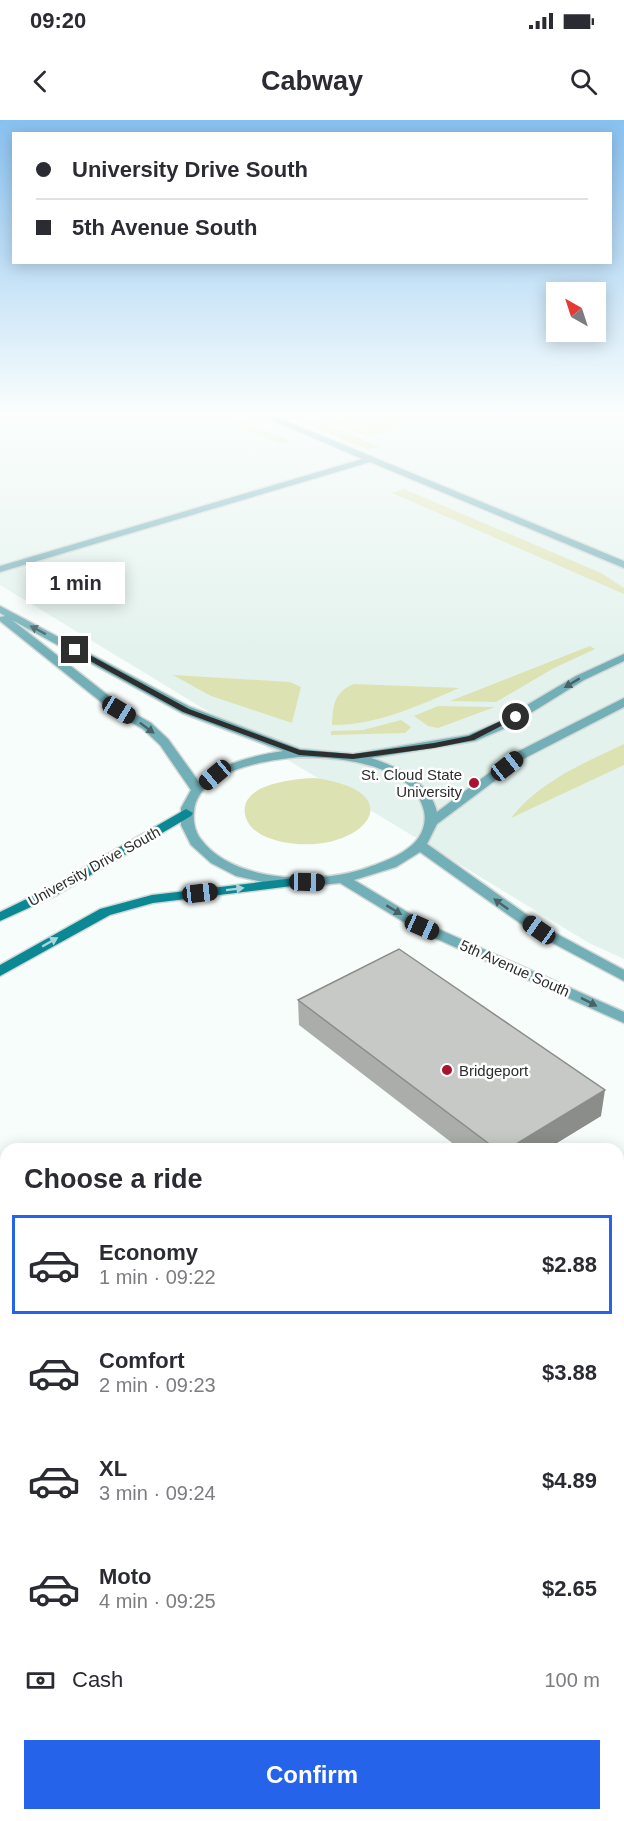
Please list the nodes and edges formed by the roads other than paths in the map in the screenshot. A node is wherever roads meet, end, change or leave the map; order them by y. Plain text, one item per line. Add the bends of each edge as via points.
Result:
1 (248, 495) edge
2 (458, 495) edge
3 (624, 565) edge
4 (0, 569) edge
5 (0, 609) edge
6 (0, 616) edge
7 (624, 657) edge
8 (624, 702) edge
9 (299, 753) junction
10 (353, 756) junction
11 (198, 790) junction
12 (186, 813) junction
13 (432, 822) junction
14 (420, 845) junction
15 (344, 880) junction
16 (295, 882) junction
17 (0, 917) edge
18 (0, 971) edge
19 (624, 975) edge
20 (624, 1018) edge

1 - 4 street
2 - 3 street
9 -> 5 street via 186,710
6 -> 11 street via 111,704 147,726 164,742
7 -> 10 street via 580,678 504,724 471,738
8 - 13 street via 521,755
9 - 10 street
9 - 11 street via 239,764 215,775
10 - 13 street via 387,766 412,782 429,801
11 - 12 street
12 - 16 street via 189,832 203,850 226,866 258,877
12 - 17 main road, University Drive South via 50,893
13 - 14 street
14 - 15 street via 401,860 375,872
19 -> 14 street via 539,930
15 - 16 street
15 -> 20 street, 5th Avenue South via 422,927
18 -> 16 main road via 105,912 152,899

